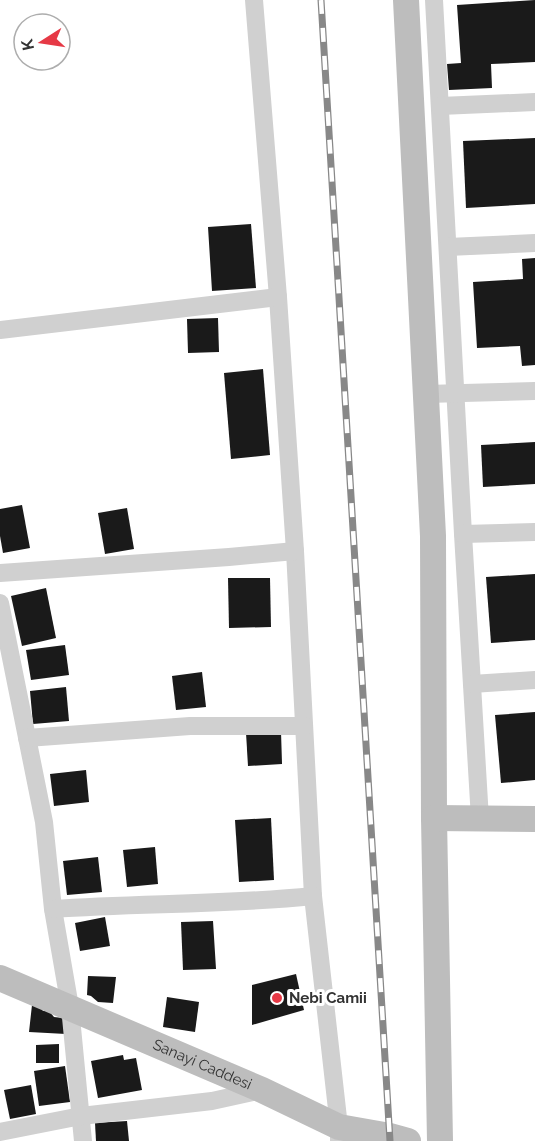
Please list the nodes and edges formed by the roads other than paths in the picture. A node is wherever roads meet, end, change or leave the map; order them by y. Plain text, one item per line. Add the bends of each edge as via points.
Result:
1 (254, 0) edge
2 (406, 0) edge
3 (434, 0) edge
4 (535, 102) edge
5 (440, 106) junction
6 (535, 243) edge
7 (448, 247) junction
8 (278, 297) junction
9 (0, 330) edge
10 (535, 391) edge
11 (455, 393) junction
12 (426, 394) junction
13 (535, 532) edge
14 (462, 534) junction
15 (295, 551) junction
16 (0, 573) edge
17 (0, 603) edge
18 (535, 680) edge
19 (471, 684) junction
20 (304, 726) junction
21 (27, 738) junction
22 (434, 818) junction
23 (480, 819) junction
24 (535, 819) edge
25 (313, 896) junction
26 (53, 909) junction
27 (0, 978) edge
28 (70, 1007) junction
29 (262, 1090) junction
30 (81, 1116) junction
31 (0, 1132) edge
32 (339, 1134) edge
33 (83, 1141) edge
34 (408, 1141) edge
35 (440, 1141) edge

1 - 8 street
2 - 12 street
3 - 5 street
4 - 5 street
5 - 7 street
6 - 7 street
7 - 11 street
8 - 9 street
8 - 15 street
10 - 11 street
11 - 12 street
11 - 14 street
12 - 22 street via 433,536
13 - 14 street
14 - 19 street
15 - 16 street
15 - 20 street
17 - 21 street
18 - 19 street
19 - 23 street
20 - 21 street via 189,726
20 - 25 street
21 - 26 street via 44,822
22 - 23 street
22 - 35 street
23 - 24 street
25 - 26 street
25 - 32 street
26 - 28 street
27 - 28 street, Sanayi Caddesi
28 - 29 street, Sanayi Caddesi
28 - 30 street
29 - 30 street via 212,1101
29 - 32 street, Sanayi Caddesi
30 - 31 street
30 - 33 street
32 - 34 street, Sanayi Caddesi via 390,1136

